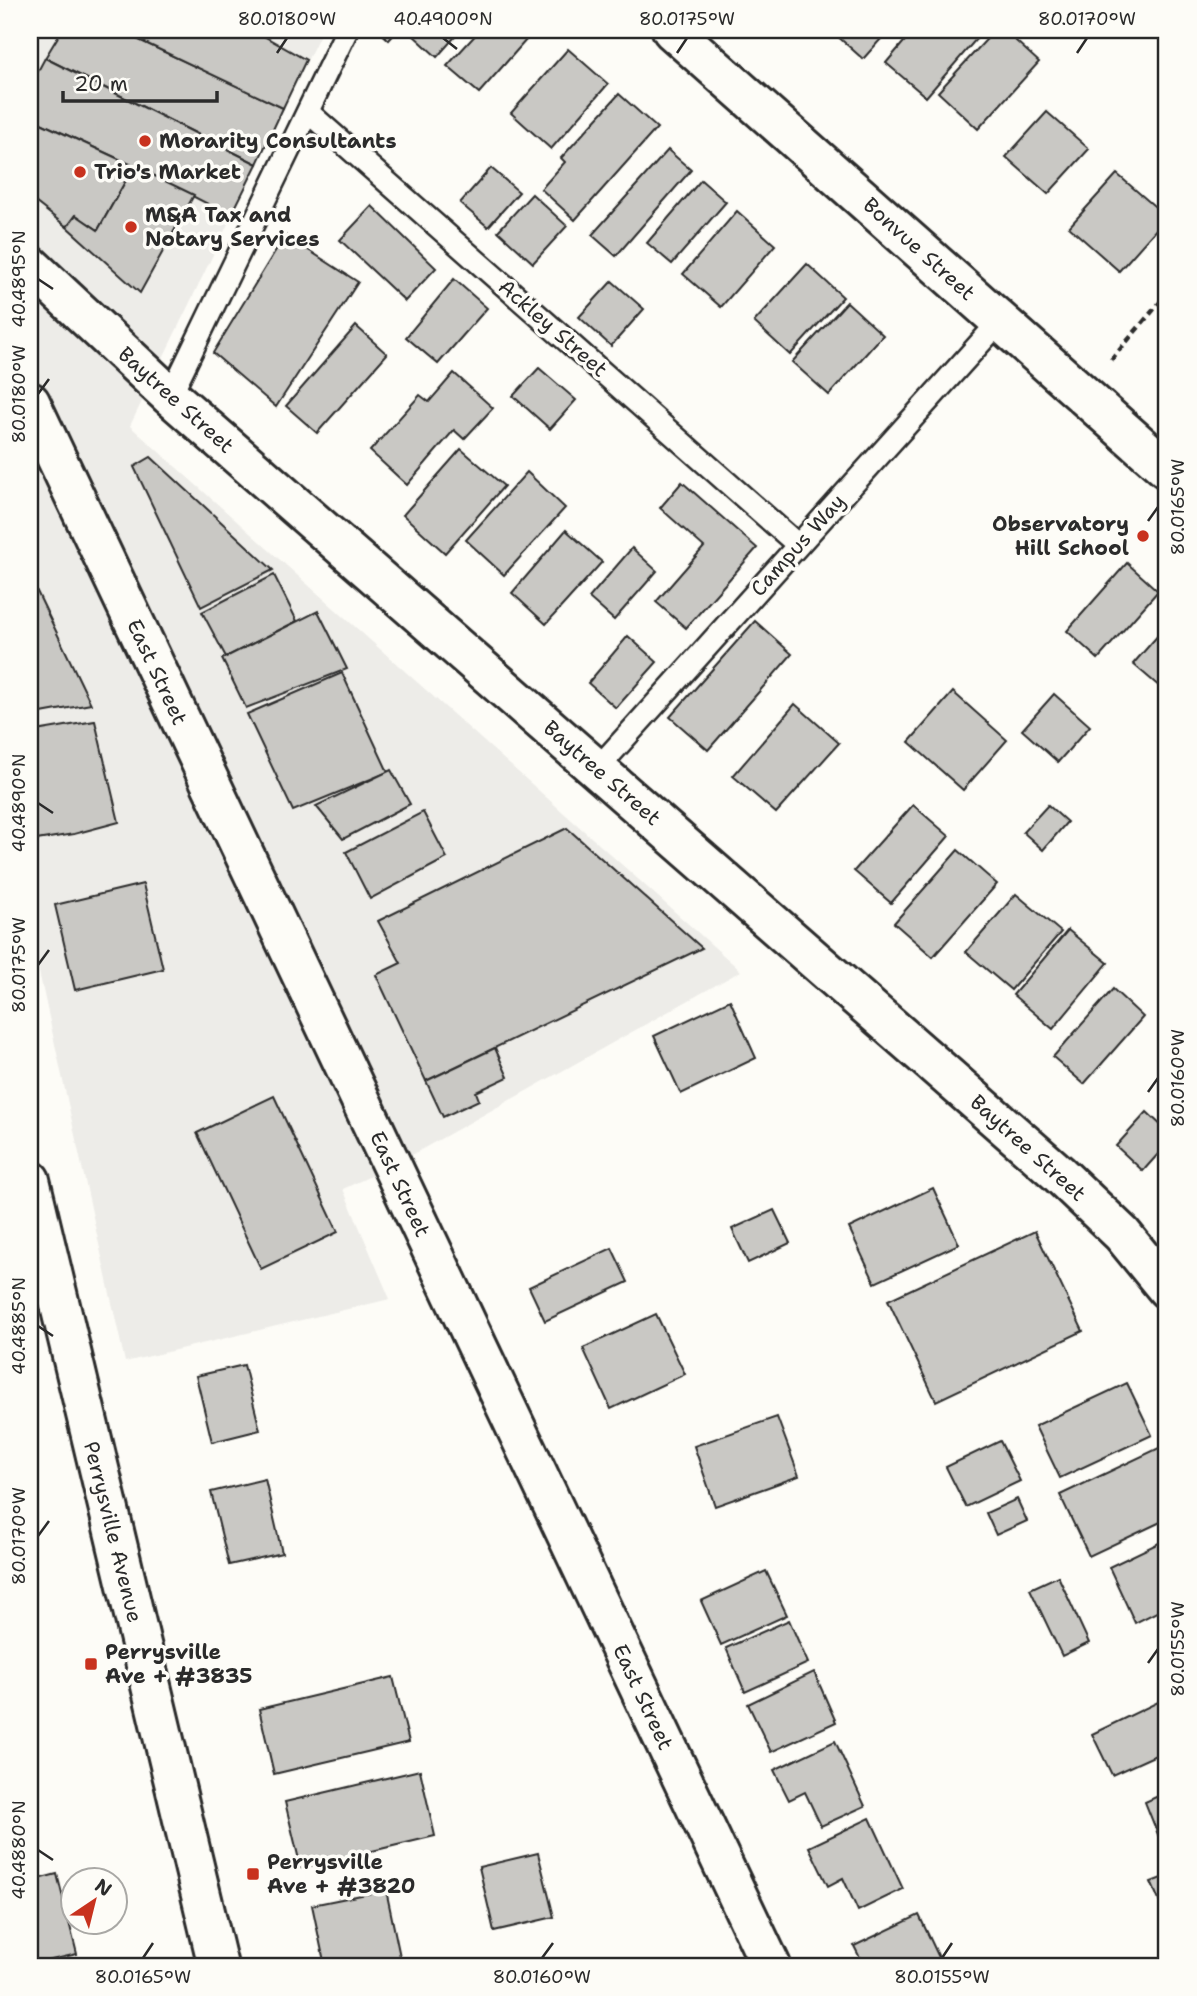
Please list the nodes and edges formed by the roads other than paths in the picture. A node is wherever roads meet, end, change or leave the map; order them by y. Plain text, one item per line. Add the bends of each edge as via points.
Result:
1 (347, 30) edge
2 (672, 30) edge
3 (308, 112) junction
4 (30, 265) edge
5 (999, 321) junction
6 (170, 396) junction
7 (30, 402) edge
8 (1167, 468) edge
9 (798, 545) junction
10 (597, 769) junction
11 (30, 1180) edge
12 (1167, 1289) edge
13 (218, 1966) edge
14 (771, 1966) edge

1 - 3 lane
2 - 5 street, Bonvue Street
3 - 6 lane
3 - 9 lane, Ackley Street
4 - 6 street, Baytree Street
5 - 8 street, Bonvue Street
5 - 9 lane, Campus Way
6 - 10 street, Baytree Street
7 - 14 street, East Street
9 - 10 lane, Campus Way
10 - 12 street, Baytree Street via 1058,1173 1122,1234
11 - 13 street, Perrysville Avenue

